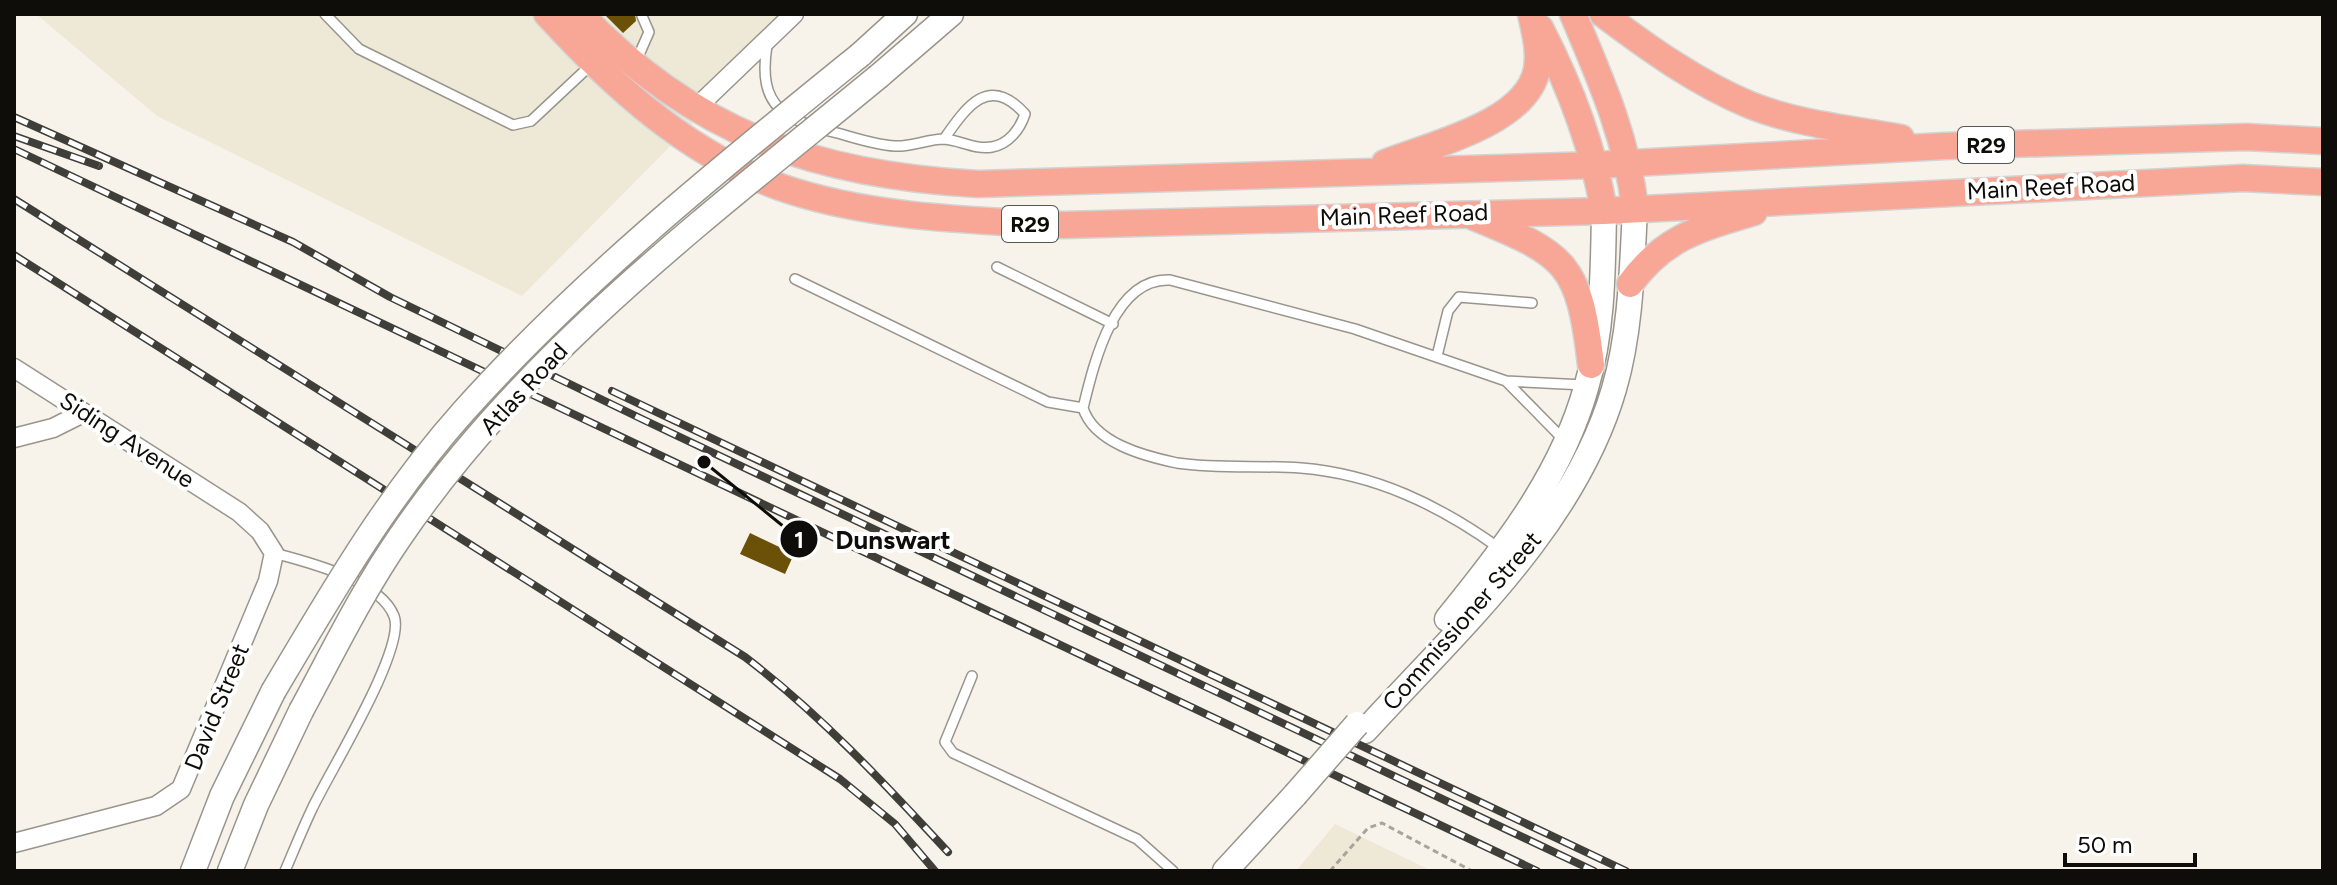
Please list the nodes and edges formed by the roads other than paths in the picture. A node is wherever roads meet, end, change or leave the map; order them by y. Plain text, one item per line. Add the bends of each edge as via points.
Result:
1 (325, 14) edge
2 (547, 14) edge
3 (580, 14) edge
4 (794, 14) edge
5 (905, 14) edge
6 (951, 14) edge
7 (1532, 14) edge
8 (1573, 14) edge
9 (1603, 14) edge
10 (642, 16) dead end
11 (768, 41) junction
12 (602, 54) junction
13 (626, 74) junction
14 (695, 109) junction
15 (944, 139) junction
16 (2323, 141) edge
17 (1945, 146) junction
18 (1629, 162) junction
19 (1596, 165) junction
20 (1367, 170) junction
21 (2323, 182) edge
22 (1796, 200) junction
23 (1635, 208) junction
24 (1604, 211) junction
25 (1463, 213) junction
26 (997, 267) dead end
27 (795, 279) dead end
28 (1630, 284) junction
29 (1532, 303) dead end
30 (1113, 324) junction
31 (1437, 356) junction
32 (14, 368) edge
33 (1589, 375) junction
34 (1506, 381) junction
35 (1083, 408) junction
36 (83, 413) junction
37 (14, 438) edge
38 (1566, 443) junction
39 (274, 553) junction
40 (1510, 556) junction
41 (972, 676) dead end
42 (1300, 798) junction
43 (14, 843) edge
44 (193, 871) edge
45 (230, 871) edge
46 (285, 871) edge
47 (1173, 871) edge
48 (1225, 871) edge
49 (1243, 871) edge

1 - 12 lane via 359,49 513,125 531,121
2 - 12 main road, Main Reef Road / R29
3 - 12 main road, Main Reef Road / R29
4 - 11 street
5 - 44 main road, Atlas Road, bridge via 616,261 525,347 433,448 345,569 273,692 222,796
6 - 45 main road, Atlas Road, bridge via 591,319 523,387 445,478 369,585 279,754
7 - 19 main road, Commissioner Street via 1572,96
7 - 20 main road via 1539,51 1536,72 1517,102 1475,129
8 - 18 main road, Commissioner Street via 1609,96
9 - 17 main road via 1684,70 1751,105 1814,123
10 - 13 lane via 649,32
11 - 14 street
11 - 15 lane via 766,85 787,118 897,146
12 - 13 main road, Main Reef Road / R29
13 - 14 main road, Main Reef Road / R29
13 - 25 main road, Main Reef Road / R29 via 691,142 778,186 916,215 1063,225
14 - 20 main road, Main Reef Road / R29 via 769,146 923,181 993,184
15 - 15 lane via 972,102 990,95 1010,97 1025,114 1007,141 992,147
16 - 17 main road, Main Reef Road / R29 via 2246,137
17 - 18 main road, Main Reef Road / R29
18 - 19 main road, Main Reef Road / R29
18 - 23 main road, Commissioner Street
19 - 20 main road, Main Reef Road / R29
19 - 24 main road, Commissioner Street
21 - 22 main road, Main Reef Road / R29 via 2243,178
22 - 23 main road, Main Reef Road / R29
22 - 28 main road via 1675,239
23 - 24 main road, Main Reef Road / R29
23 - 28 main road, Commissioner Street
24 - 25 main road, Main Reef Road / R29
24 - 33 main road, Commissioner Street via 1600,313
25 - 33 main road via 1526,238 1562,264 1583,306
26 - 30 lane
27 - 35 lane via 1048,402
28 - 40 main road, Commissioner Street via 1621,356 1606,412 1564,495
29 - 31 lane via 1459,297 1448,311
30 - 31 lane via 1131,292 1148,281 1170,280
30 - 35 lane
31 - 34 lane
32 - 36 street, Siding Avenue
33 - 34 lane
33 - 38 main road, Commissioner Street
34 - 38 lane
35 - 40 lane via 1099,433 1157,459 1200,467 1303,468 1365,480 1431,503
36 - 37 street
36 - 39 street, Siding Avenue via 239,512
38 - 40 main road, Commissioner Street
39 - 43 street, David Street via 268,581 181,789 156,806
39 - 46 lane via 335,572 384,598 395,618 395,636 380,677
40 - 42 main road, Commissioner Street
41 - 47 lane via 945,742 953,753 1137,839
42 - 48 main road, Commissioner Street
42 - 49 main road, Commissioner Street

